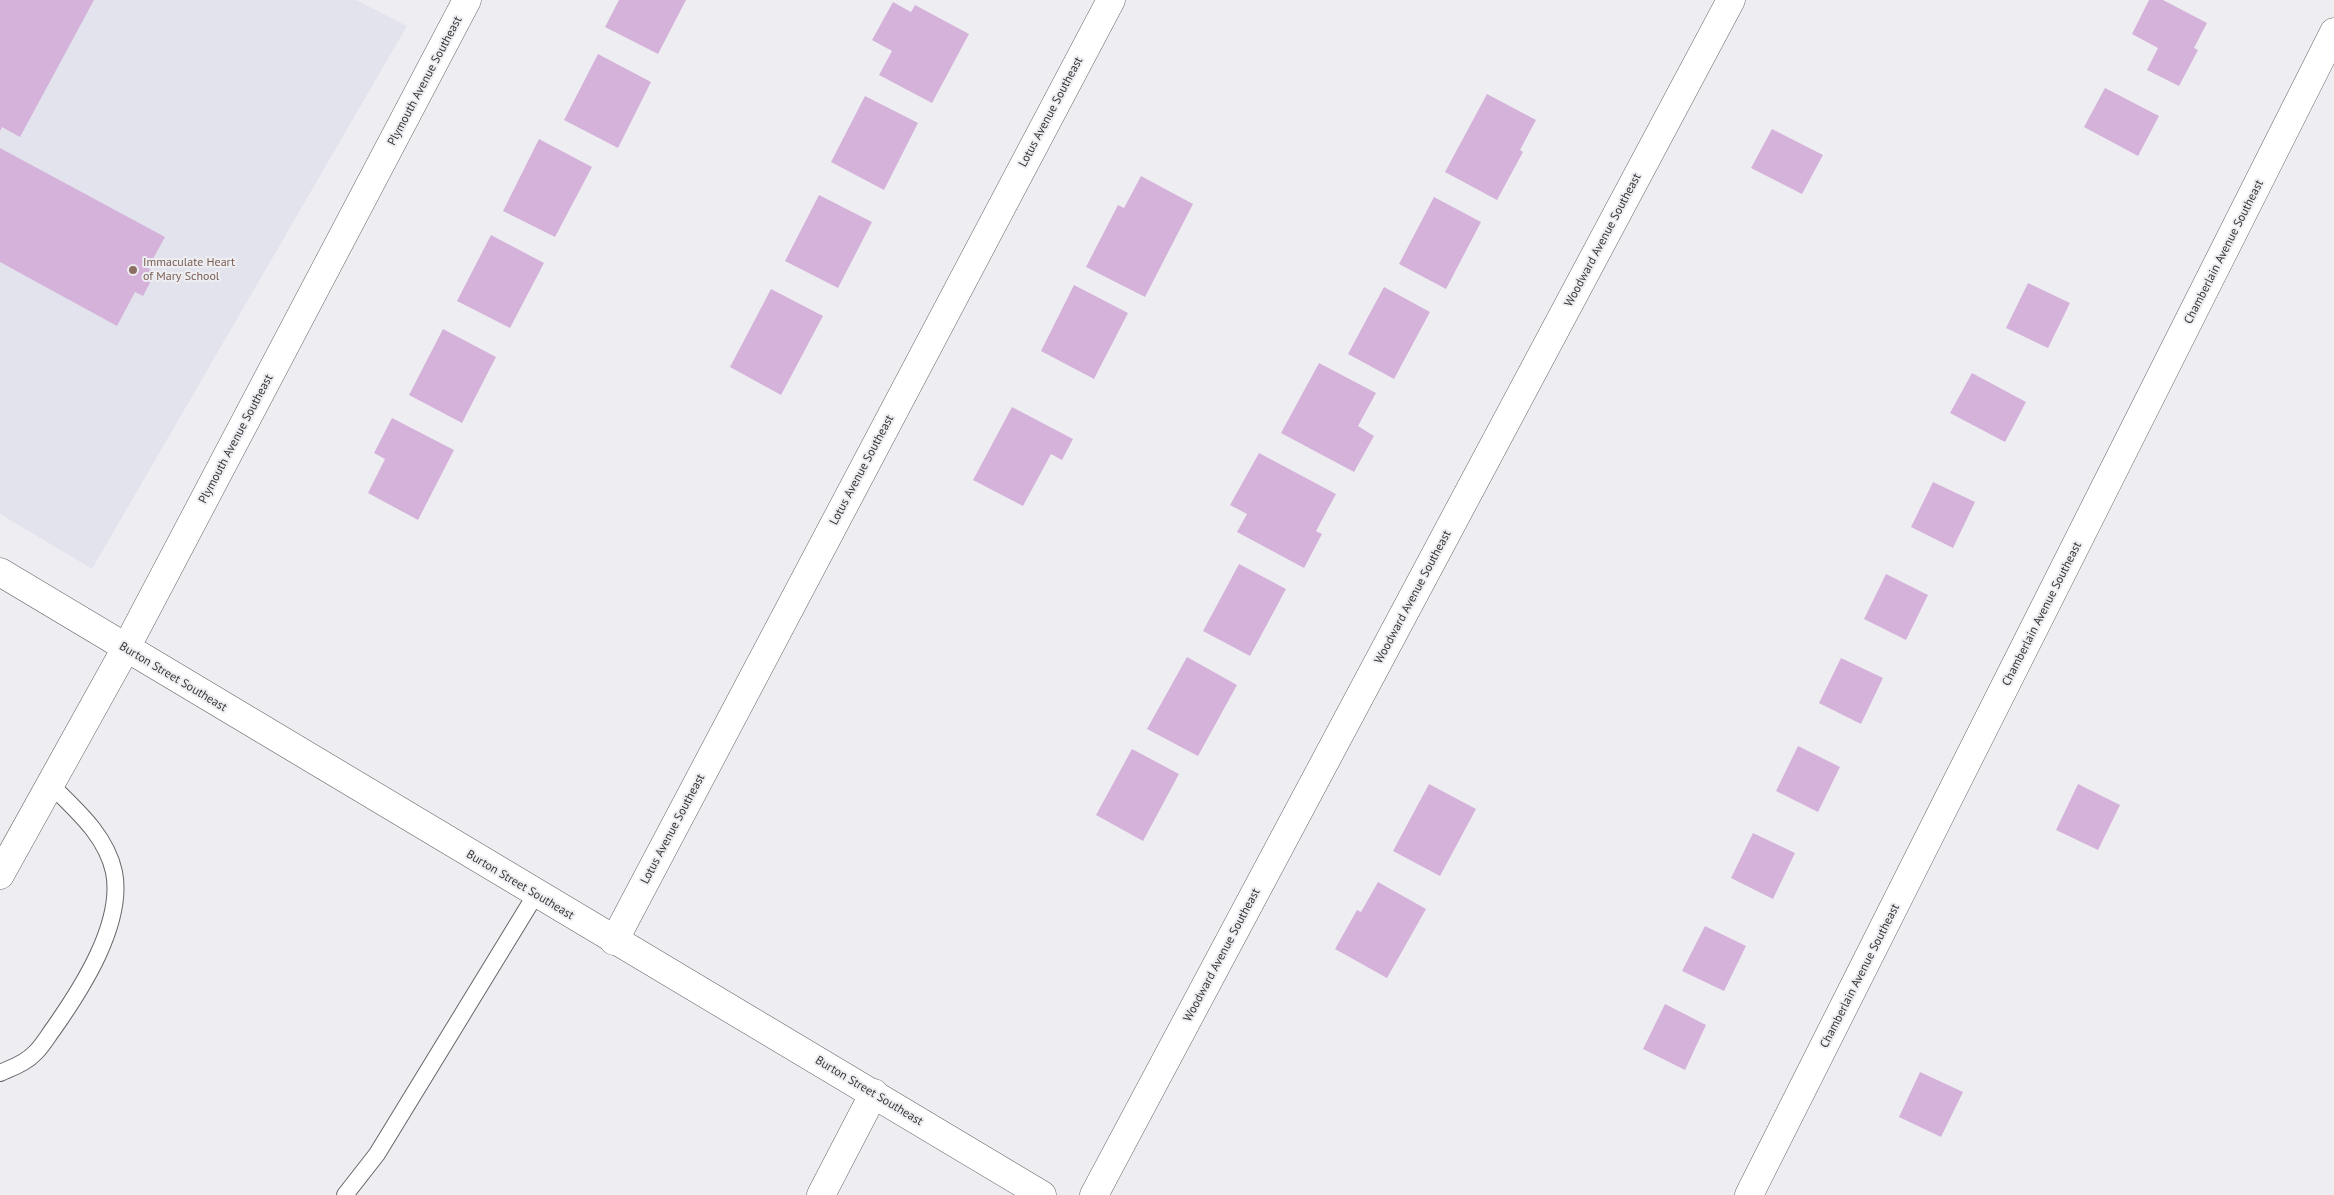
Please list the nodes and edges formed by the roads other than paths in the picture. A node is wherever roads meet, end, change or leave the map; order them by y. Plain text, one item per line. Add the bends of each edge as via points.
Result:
1 (468, 0) edge
2 (1111, 0) edge
3 (1732, 0) edge
4 (2334, 32) edge
5 (0, 572) edge
6 (126, 648) junction
7 (50, 784) junction
8 (0, 875) edge
9 (536, 894) junction
10 (614, 941) junction
11 (0, 1072) edge
12 (874, 1093) junction
13 (345, 1195) edge
14 (821, 1195) edge
15 (1042, 1195) edge
16 (1094, 1195) edge
17 (1749, 1195) edge

1 - 6 street, Plymouth Avenue Southeast
2 - 10 street, Lotus Avenue Southeast
3 - 16 street, Woodward Avenue Southeast
4 - 17 street, Chamberlain Avenue Southeast
5 - 6 street, Burton Street Southeast
6 - 7 street, Plymouth Avenue Southeast
6 - 9 street, Burton Street Southeast
7 - 8 street, Plymouth Avenue Southeast
7 - 11 lane via 88,822 106,849 114,873 112,912 100,951 69,1006 36,1052 20,1065
9 - 10 street, Burton Street Southeast
9 - 13 lane via 377,1154
10 - 12 street, Burton Street Southeast
12 - 14 street
12 - 15 street, Burton Street Southeast

